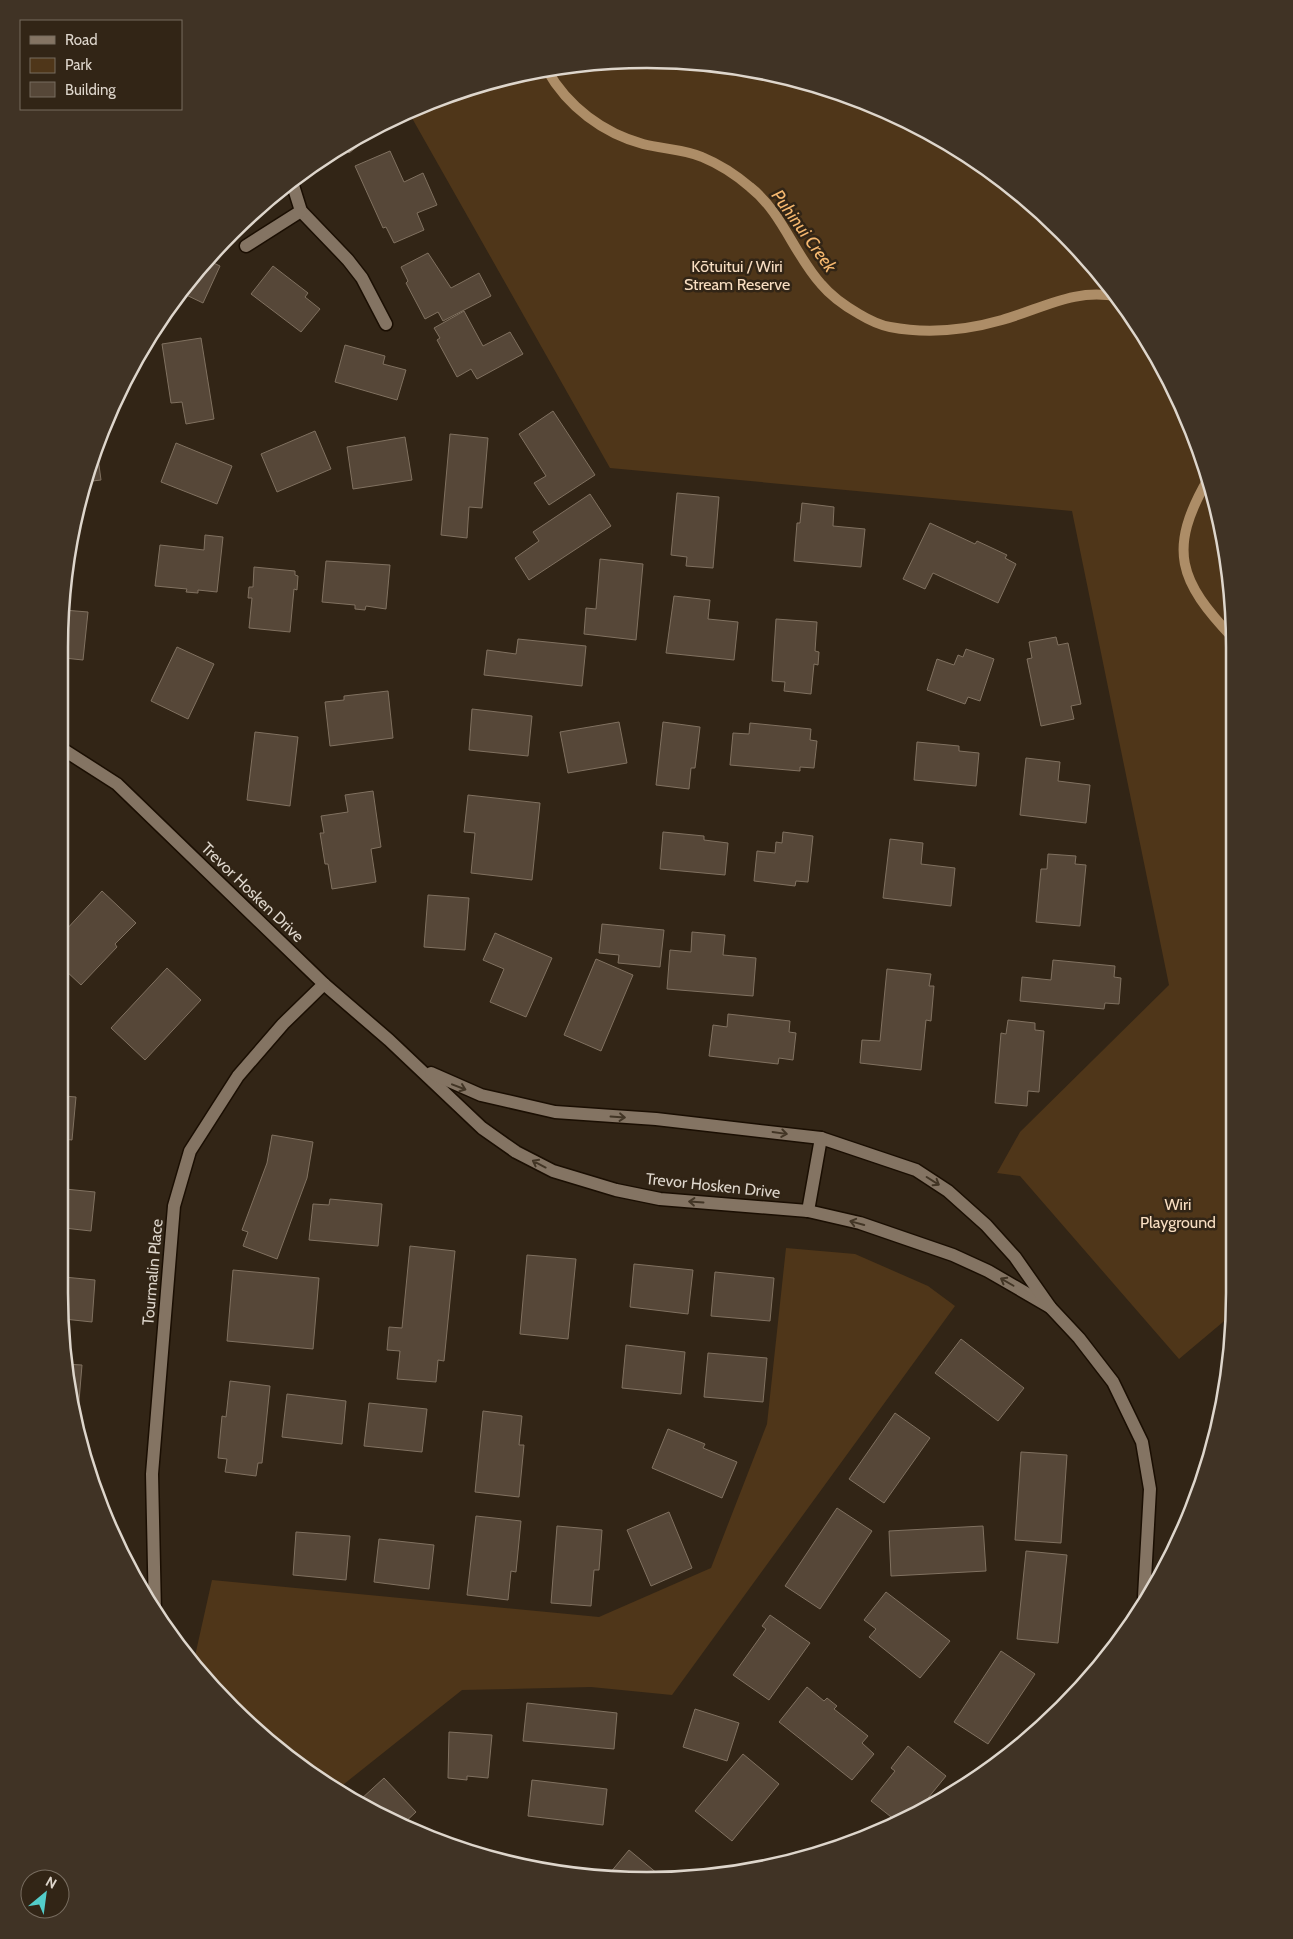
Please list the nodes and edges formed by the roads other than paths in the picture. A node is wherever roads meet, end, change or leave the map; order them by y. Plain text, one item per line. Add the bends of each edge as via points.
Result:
1 (294, 187) edge
2 (301, 211) junction
3 (246, 246) dead end
4 (386, 324) dead end
5 (68, 752) edge
6 (324, 984) junction
7 (416, 1065) junction
8 (821, 1138) junction
9 (808, 1211) junction
10 (1050, 1307) junction
11 (1145, 1588) edge
12 (155, 1597) edge

1 - 2 street
2 - 3 street
2 - 4 street via 362,278
5 - 6 street, Trevor Hosken Drive via 117,784
6 - 7 street, Trevor Hosken Drive
6 - 12 street, Tourmalin Place via 283,1024 238,1076 190,1151 174,1206 152,1474
7 -> 8 street, Trevor Hosken Drive via 450,1084 481,1095 555,1112 656,1119
9 -> 7 street, Trevor Hosken Drive via 660,1199 553,1171 516,1152 482,1128
8 - 9 street
8 -> 10 street, Trevor Hosken Drive via 916,1170 948,1191 1015,1257
10 -> 9 street, Trevor Hosken Drive via 953,1255 860,1223
10 - 11 street, Trevor Hosken Drive via 1113,1382 1142,1442 1150,1489

